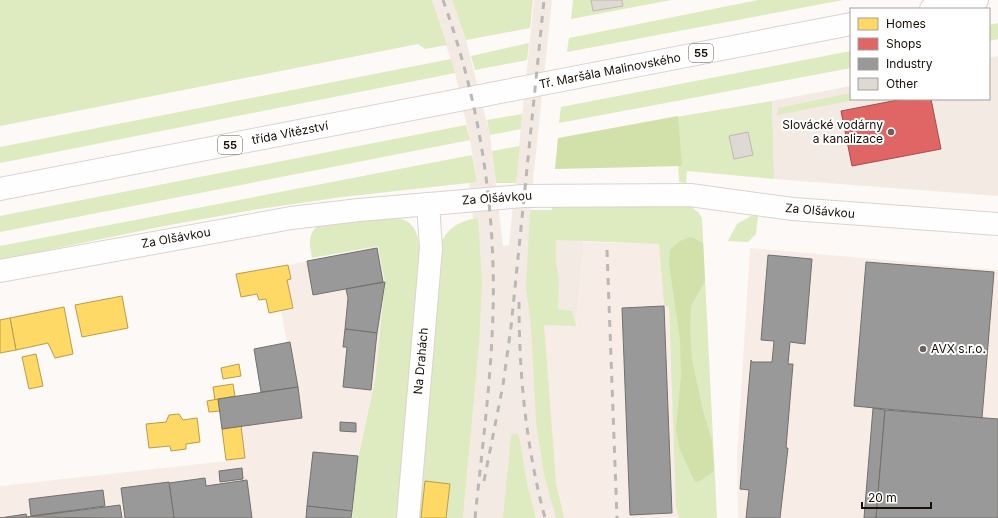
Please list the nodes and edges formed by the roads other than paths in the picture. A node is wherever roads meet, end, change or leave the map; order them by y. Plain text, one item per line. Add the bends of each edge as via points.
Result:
1 (978, 0) edge
2 (936, 8) edge
3 (850, 24) edge
4 (510, 90) joint
5 (0, 189) edge
6 (428, 204) junction
7 (998, 224) edge
8 (0, 271) edge
9 (408, 518) edge

1 - 2 street
3 - 4 street, Tř. Maršála Malinovského / 55
4 - 5 street, třída Vítězství / 55
6 - 7 street, Za Olšávkou via 524,196 690,195 793,209
6 - 8 street, Za Olšávkou via 291,218
6 - 9 street, Na Drahách via 431,248

